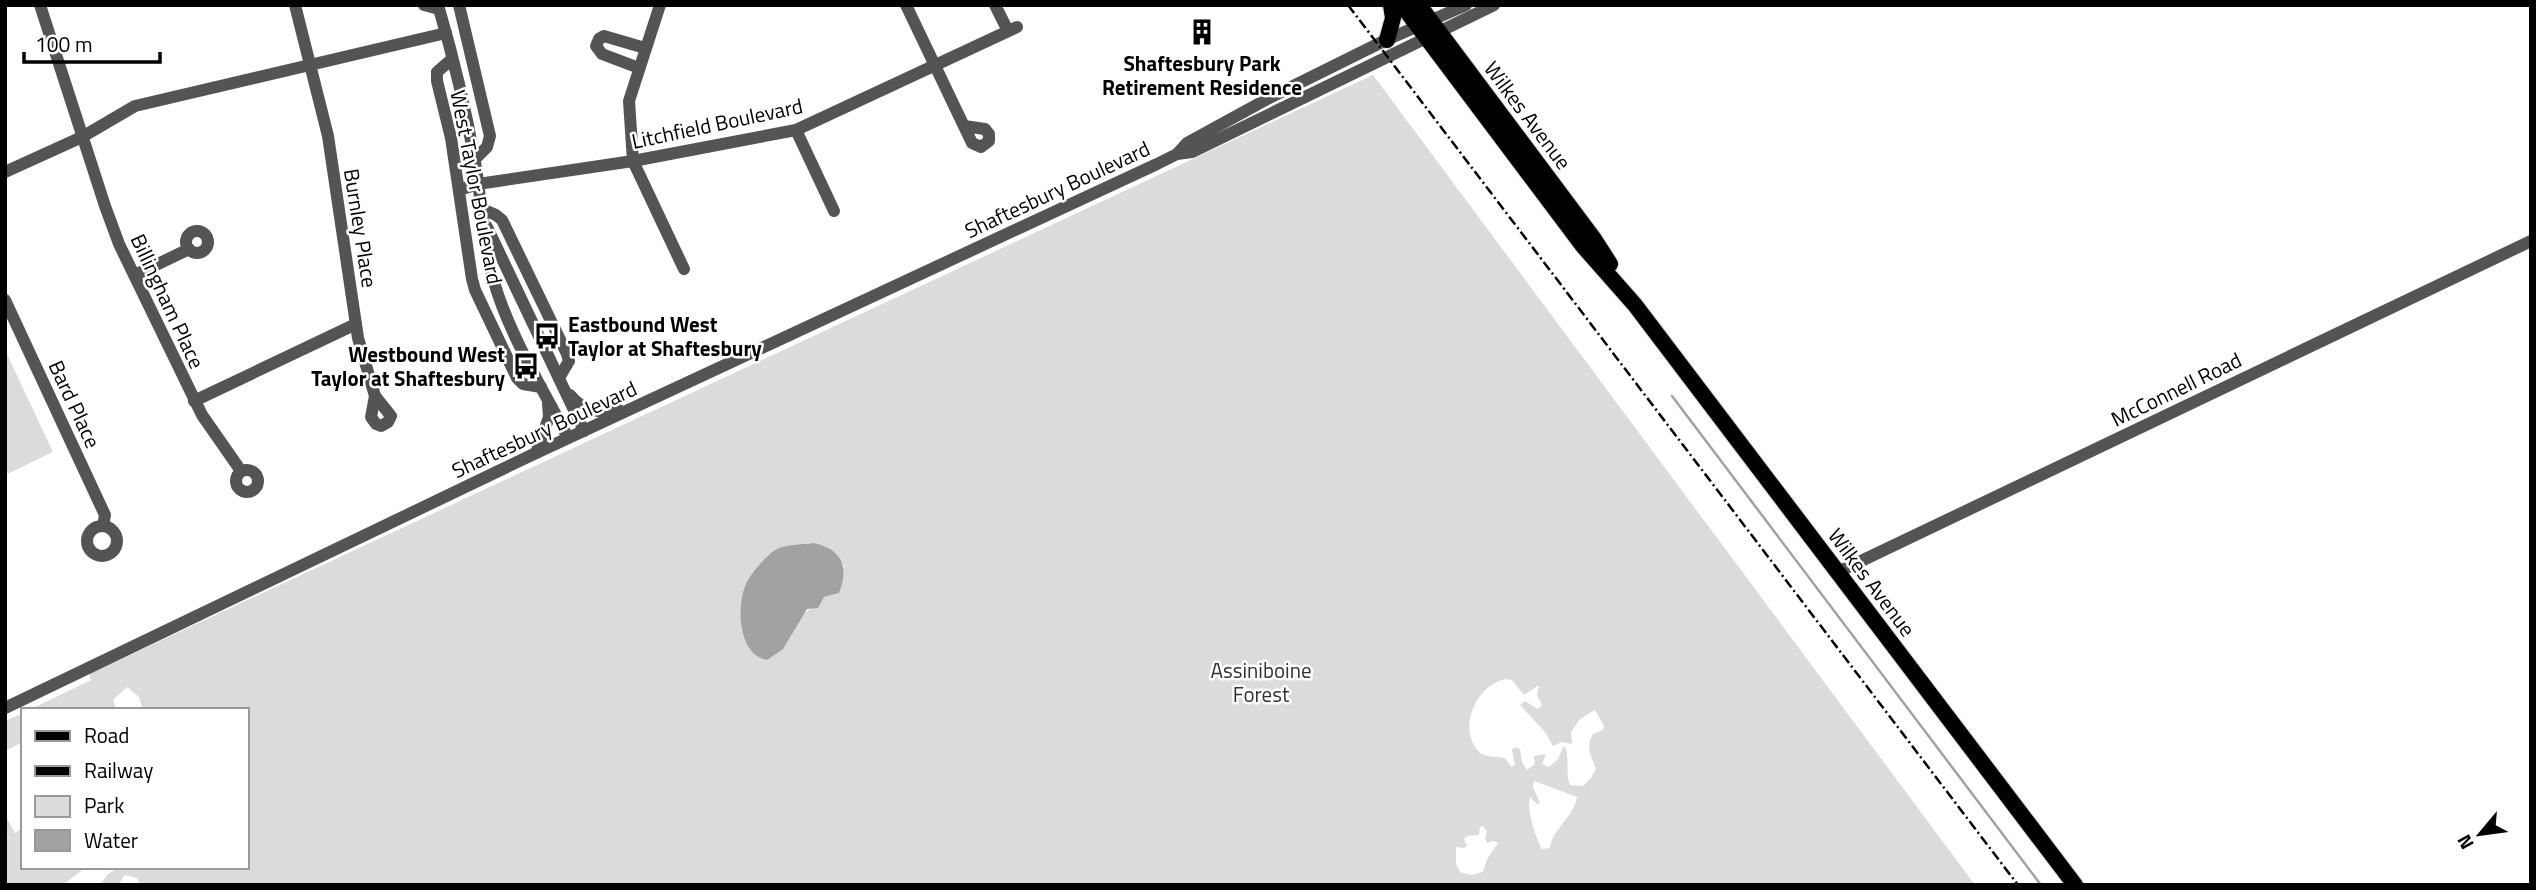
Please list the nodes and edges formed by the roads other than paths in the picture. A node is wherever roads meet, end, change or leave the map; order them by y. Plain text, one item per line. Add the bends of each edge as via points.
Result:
1 (40, 5) edge
2 (295, 5) edge
3 (424, 5) edge
4 (459, 5) edge
5 (660, 5) edge
6 (906, 5) edge
7 (995, 5) edge
8 (1391, 5) edge
9 (1402, 5) edge
10 (1419, 5) edge
11 (1466, 5) edge
12 (1494, 5) edge
13 (439, 7) edge
14 (1429, 30) junction
15 (446, 33) junction
16 (1387, 40) junction
17 (645, 48) junction
18 (452, 59) junction
19 (311, 65) junction
20 (935, 65) junction
21 (639, 68) junction
22 (964, 126) dead end
23 (796, 130) junction
24 (82, 137) junction
25 (1177, 155) junction
26 (474, 160) junction
27 (633, 161) junction
28 (5, 172) edge
29 (478, 184) junction
30 (459, 190) junction
31 (834, 211) dead end
32 (483, 214) junction
33 (2531, 241) edge
34 (189, 249) dead end
35 (684, 270) dead end
36 (135, 275) junction
37 (5, 300) edge
38 (356, 324) junction
39 (562, 384) junction
40 (544, 392) junction
41 (375, 396) dead end
42 (194, 401) junction
43 (633, 408) junction
44 (584, 431) junction
45 (568, 438) junction
46 (536, 453) junction
47 (241, 471) dead end
48 (103, 526) dead end
49 (1838, 572) junction
50 (5, 708) edge
51 (2075, 885) edge

1 - 24 street, Billingham Place
2 - 19 street, Burnley Place
3 - 13 street, West Taylor Boulevard
4 - 26 street, West Taylor Boulevard via 490,136 487,147
5 - 17 street
6 - 20 street
7 - 20 street, Litchfield Boulevard via 1012,29
8 - 16 main road
9 - 14 main road
10 - 14 main road
11 - 14 street
12 - 14 street
13 - 15 street, West Taylor Boulevard
14 - 16 street, Shaftesbury Boulevard
14 - 25 street, Shaftesbury Boulevard via 1192,152
14 - 49 main road, Wilkes Avenue via 1594,239 1635,305
15 - 18 street, West Taylor Boulevard
15 - 19 street
16 - 25 street, Shaftesbury Boulevard via 1247,110 1187,143
17 - 21 street
17 - 21 street via 604,36 599,39 602,54
18 - 26 street, West Taylor Boulevard
18 - 30 street, West Taylor Boulevard via 437,72 437,81
19 - 24 street via 135,106
19 - 38 street, Burnley Place via 328,136
20 - 22 street
20 - 23 street, Litchfield Boulevard
21 - 27 street via 629,101
23 - 27 street, Litchfield Boulevard
23 - 31 street
24 - 28 street
24 - 36 street, Billingham Place via 104,206
25 - 43 street, Shaftesbury Boulevard
26 - 29 street, West Taylor Boulevard
27 - 29 street, Litchfield Boulevard
27 - 35 street
29 - 30 street, Litchfield Boulevard
29 - 32 street, West Taylor Boulevard
30 - 40 street, West Taylor Boulevard via 475,290 517,378
32 - 39 street, West Taylor Boulevard
32 - 39 street, West Taylor Boulevard via 502,220 567,354
32 - 40 street, West Taylor Boulevard via 484,242 494,281
33 - 49 street, McConnell Road
34 - 36 street
36 - 42 street, Billingham Place
37 - 48 street, Bard Place via 105,515
38 - 41 street, Burnley Place
38 - 42 street
39 - 43 street via 576,403 591,410 603,413
39 - 44 street, West Taylor Boulevard
40 - 45 street, West Taylor Boulevard
40 - 46 street via 549,417
42 - 47 street, Billingham Place
43 - 44 street, Shaftesbury Boulevard
44 - 45 street, Shaftesbury Boulevard
45 - 46 street, Shaftesbury Boulevard
46 - 50 street, Shaftesbury Boulevard
49 - 51 main road, Wilkes Avenue

